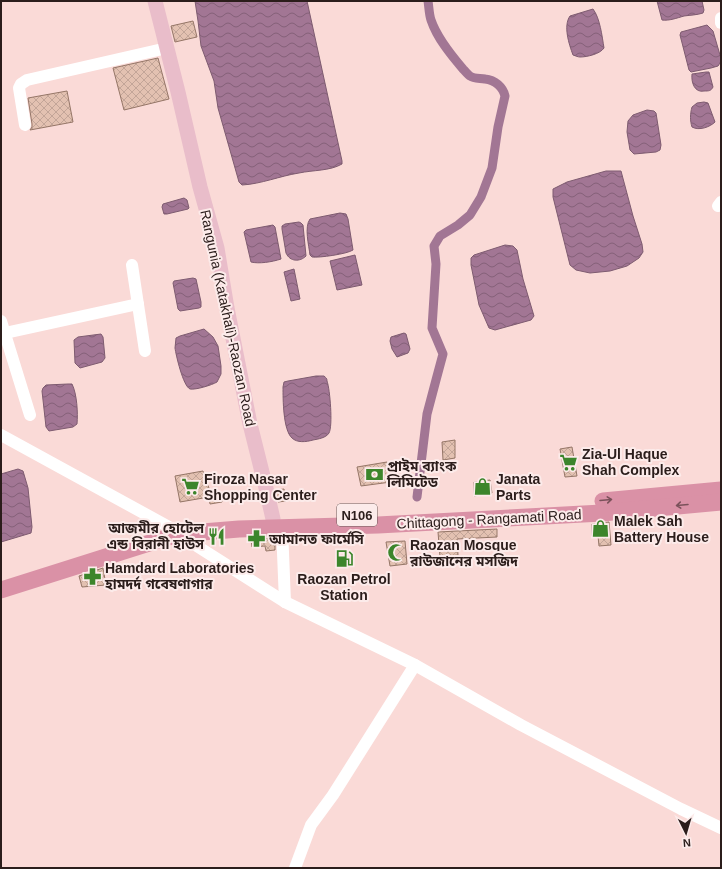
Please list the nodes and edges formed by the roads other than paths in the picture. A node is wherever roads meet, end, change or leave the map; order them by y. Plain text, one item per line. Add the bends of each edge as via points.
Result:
1 (155, 1) edge
2 (721, 18) edge
3 (721, 23) edge
4 (167, 48) junction
5 (25, 125) dead end
6 (132, 265) dead end
7 (138, 304) junction
8 (1, 320) edge
9 (3, 333) edge
10 (144, 351) dead end
11 (30, 414) dead end
12 (1, 435) edge
13 (721, 490) edge
14 (721, 502) edge
15 (278, 523) junction
16 (173, 531) junction
17 (1, 578) edge
18 (1, 590) edge
19 (285, 602) junction
20 (415, 665) junction
21 (721, 828) edge
22 (295, 868) edge

1 - 4 main road, Rangunia (Katakhali)-Raozan Road
2 - 3 street
4 - 5 street via 27,80 20,84 19,88
4 - 15 main road, Rangunia (Katakhali)-Raozan Road via 217,248 250,424
6 - 7 street
7 - 9 street
7 - 10 street
8 - 9 street
9 - 11 street
12 - 16 street
15 -> 13 highway, Chittagong - Rangamati Road / N106 via 602,501
14 -> 15 highway, Chittagong - Rangamati Road / N106 via 602,513 378,525
15 - 16 highway, Chittagong - Rangamati Road / N106 via 239,529
15 - 19 street
16 - 17 highway, Chittagong - Rangamati Road / N106
16 - 18 highway, Chittagong - Rangamati Road / N106
16 - 19 street
19 - 20 street
20 - 21 street via 528,729
20 - 22 street via 312,825

